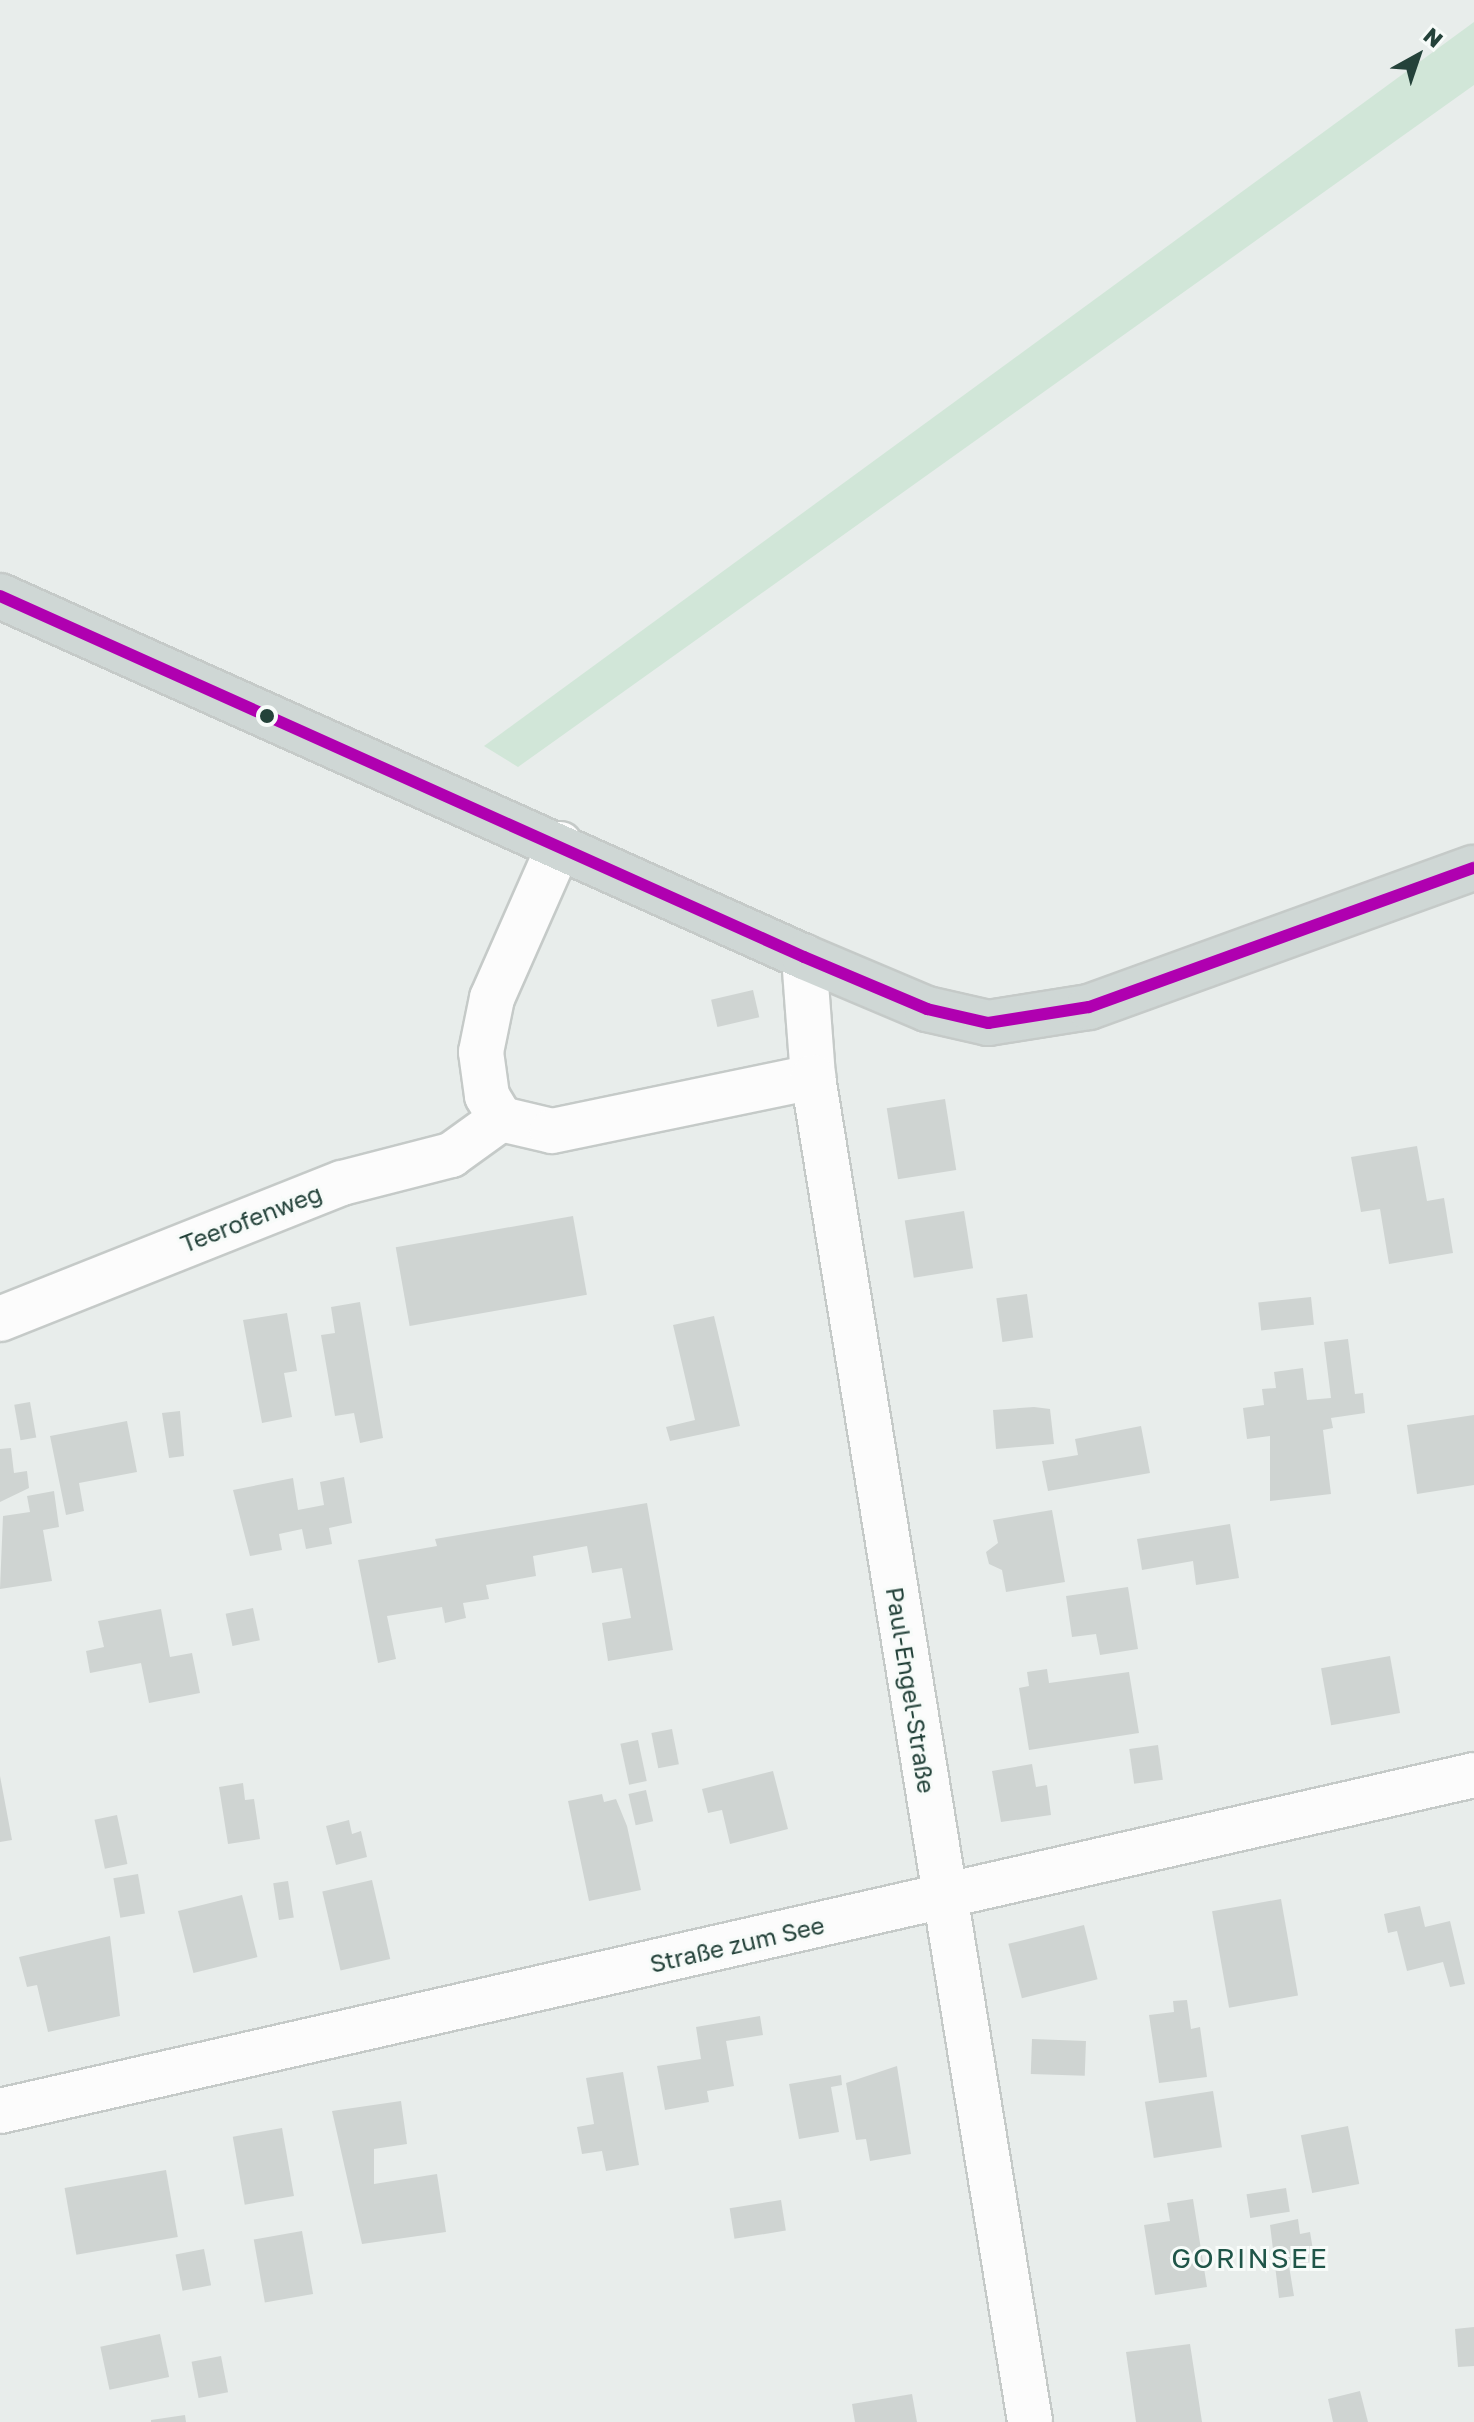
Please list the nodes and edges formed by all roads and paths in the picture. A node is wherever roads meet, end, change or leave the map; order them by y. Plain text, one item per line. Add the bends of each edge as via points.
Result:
1 (0, 596) edge
2 (560, 844) junction
3 (1474, 868) edge
4 (804, 957) junction
5 (813, 1077) junction
6 (501, 1119) junction
7 (0, 1319) edge
8 (1474, 1775) edge
9 (944, 1896) junction
10 (0, 2111) edge
11 (1030, 2422) edge

1 - 2 main road
2 - 4 main road
2 - 6 street via 521,925 484,1038 487,1096
3 - 4 main road via 1039,1020 988,1023 927,1009
4 - 5 street, Paul-Engel-Straße
5 - 6 street via 552,1131
5 - 9 street, Paul-Engel-Straße
6 - 7 street, Teerofenweg via 451,1155 342,1183
8 - 9 street, Straße zum See
9 - 10 street, Straße zum See
9 - 11 street, Paul-Engel-Straße

